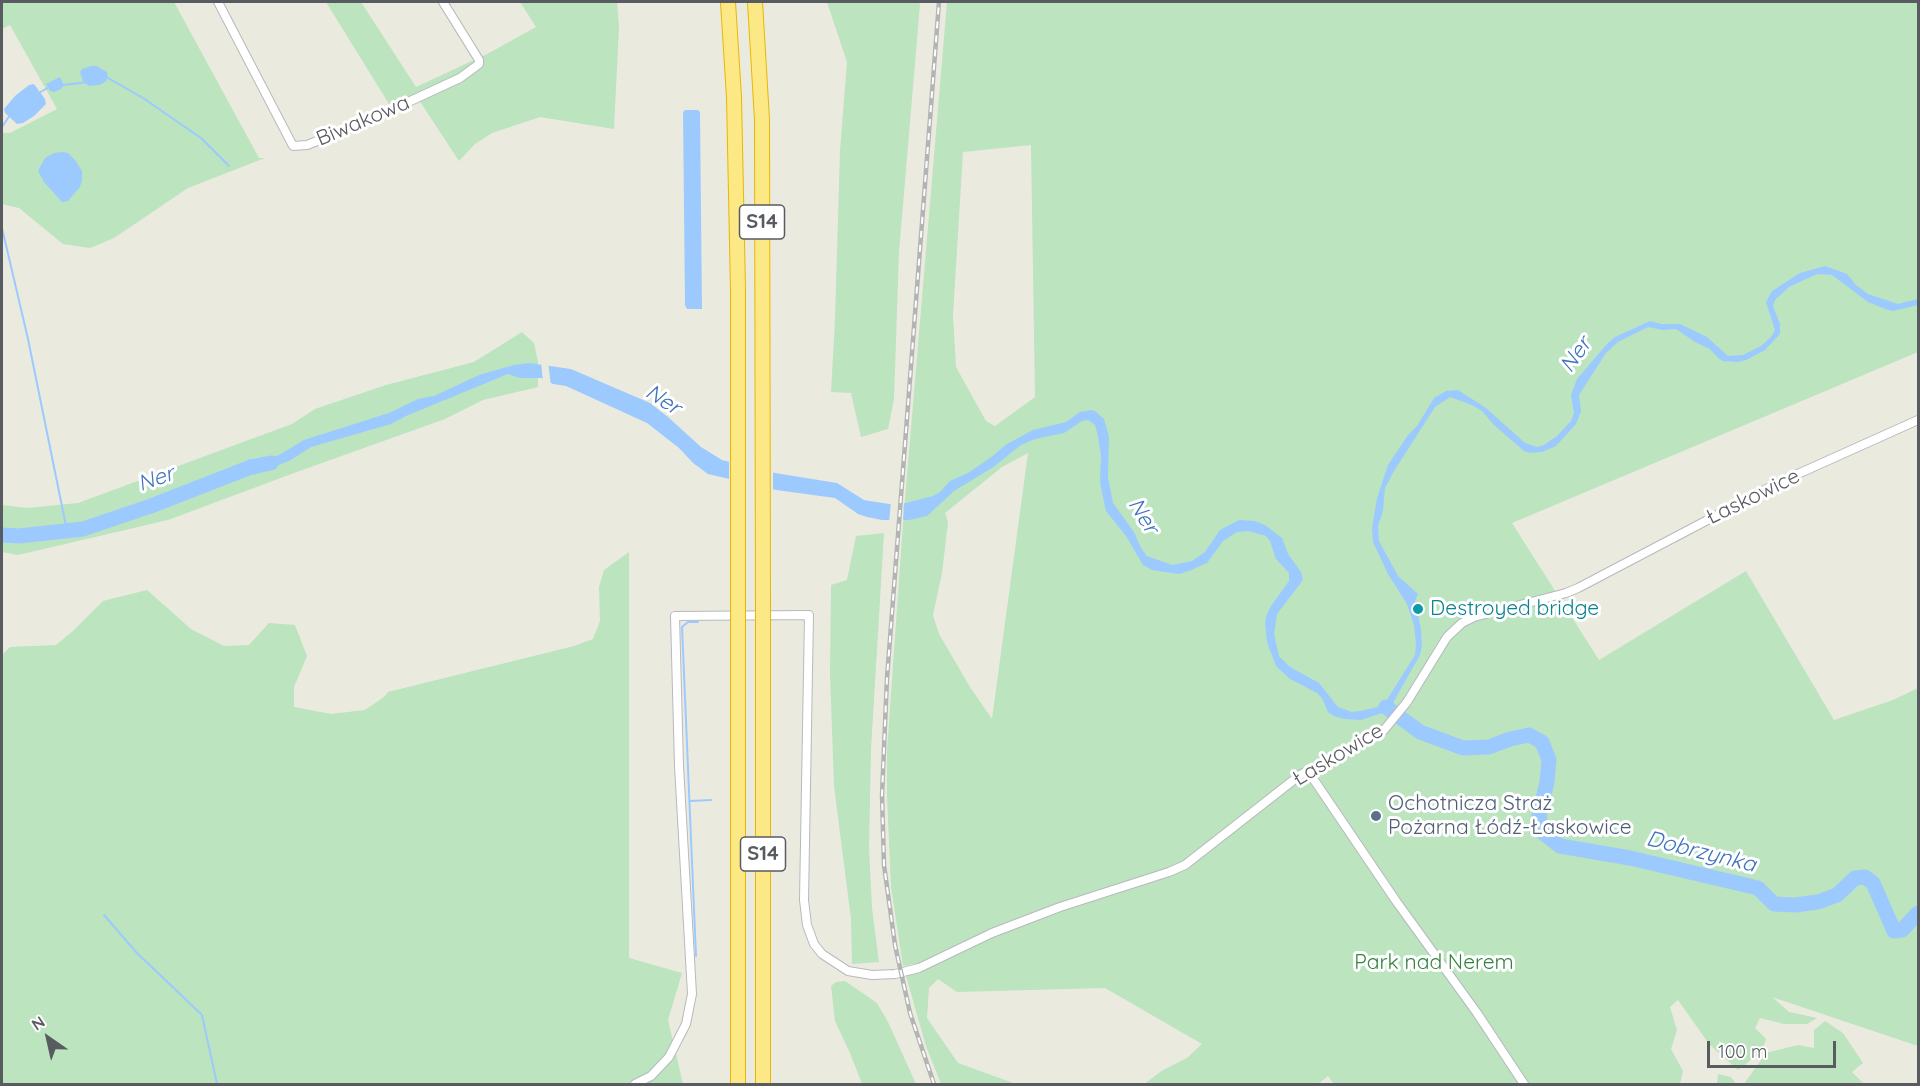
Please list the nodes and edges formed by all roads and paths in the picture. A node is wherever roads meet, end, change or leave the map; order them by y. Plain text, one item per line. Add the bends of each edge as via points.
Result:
1 (218, 2) edge
2 (443, 2) edge
3 (728, 2) edge
4 (755, 2) edge
5 (1918, 420) edge
6 (1308, 771) junction
7 (635, 1084) edge
8 (738, 1084) edge
9 (763, 1084) edge
10 (1524, 1084) edge

1 - 2 street, Biwakowa via 293,146 307,145 363,123 460,78 479,64
3 - 8 highway, S14, bridge via 738,267
4 - 9 highway, S14, bridge via 762,120
5 - 6 street, Łaskowice via 1780,482 1578,588 1467,620 1447,637 1388,726 1364,743
6 - 7 street, Łaskowice via 1185,865 1169,872 992,933 920,968 896,974 848,971 814,944 804,900 809,615 675,616 691,1010 669,1057 651,1076
6 - 10 street

